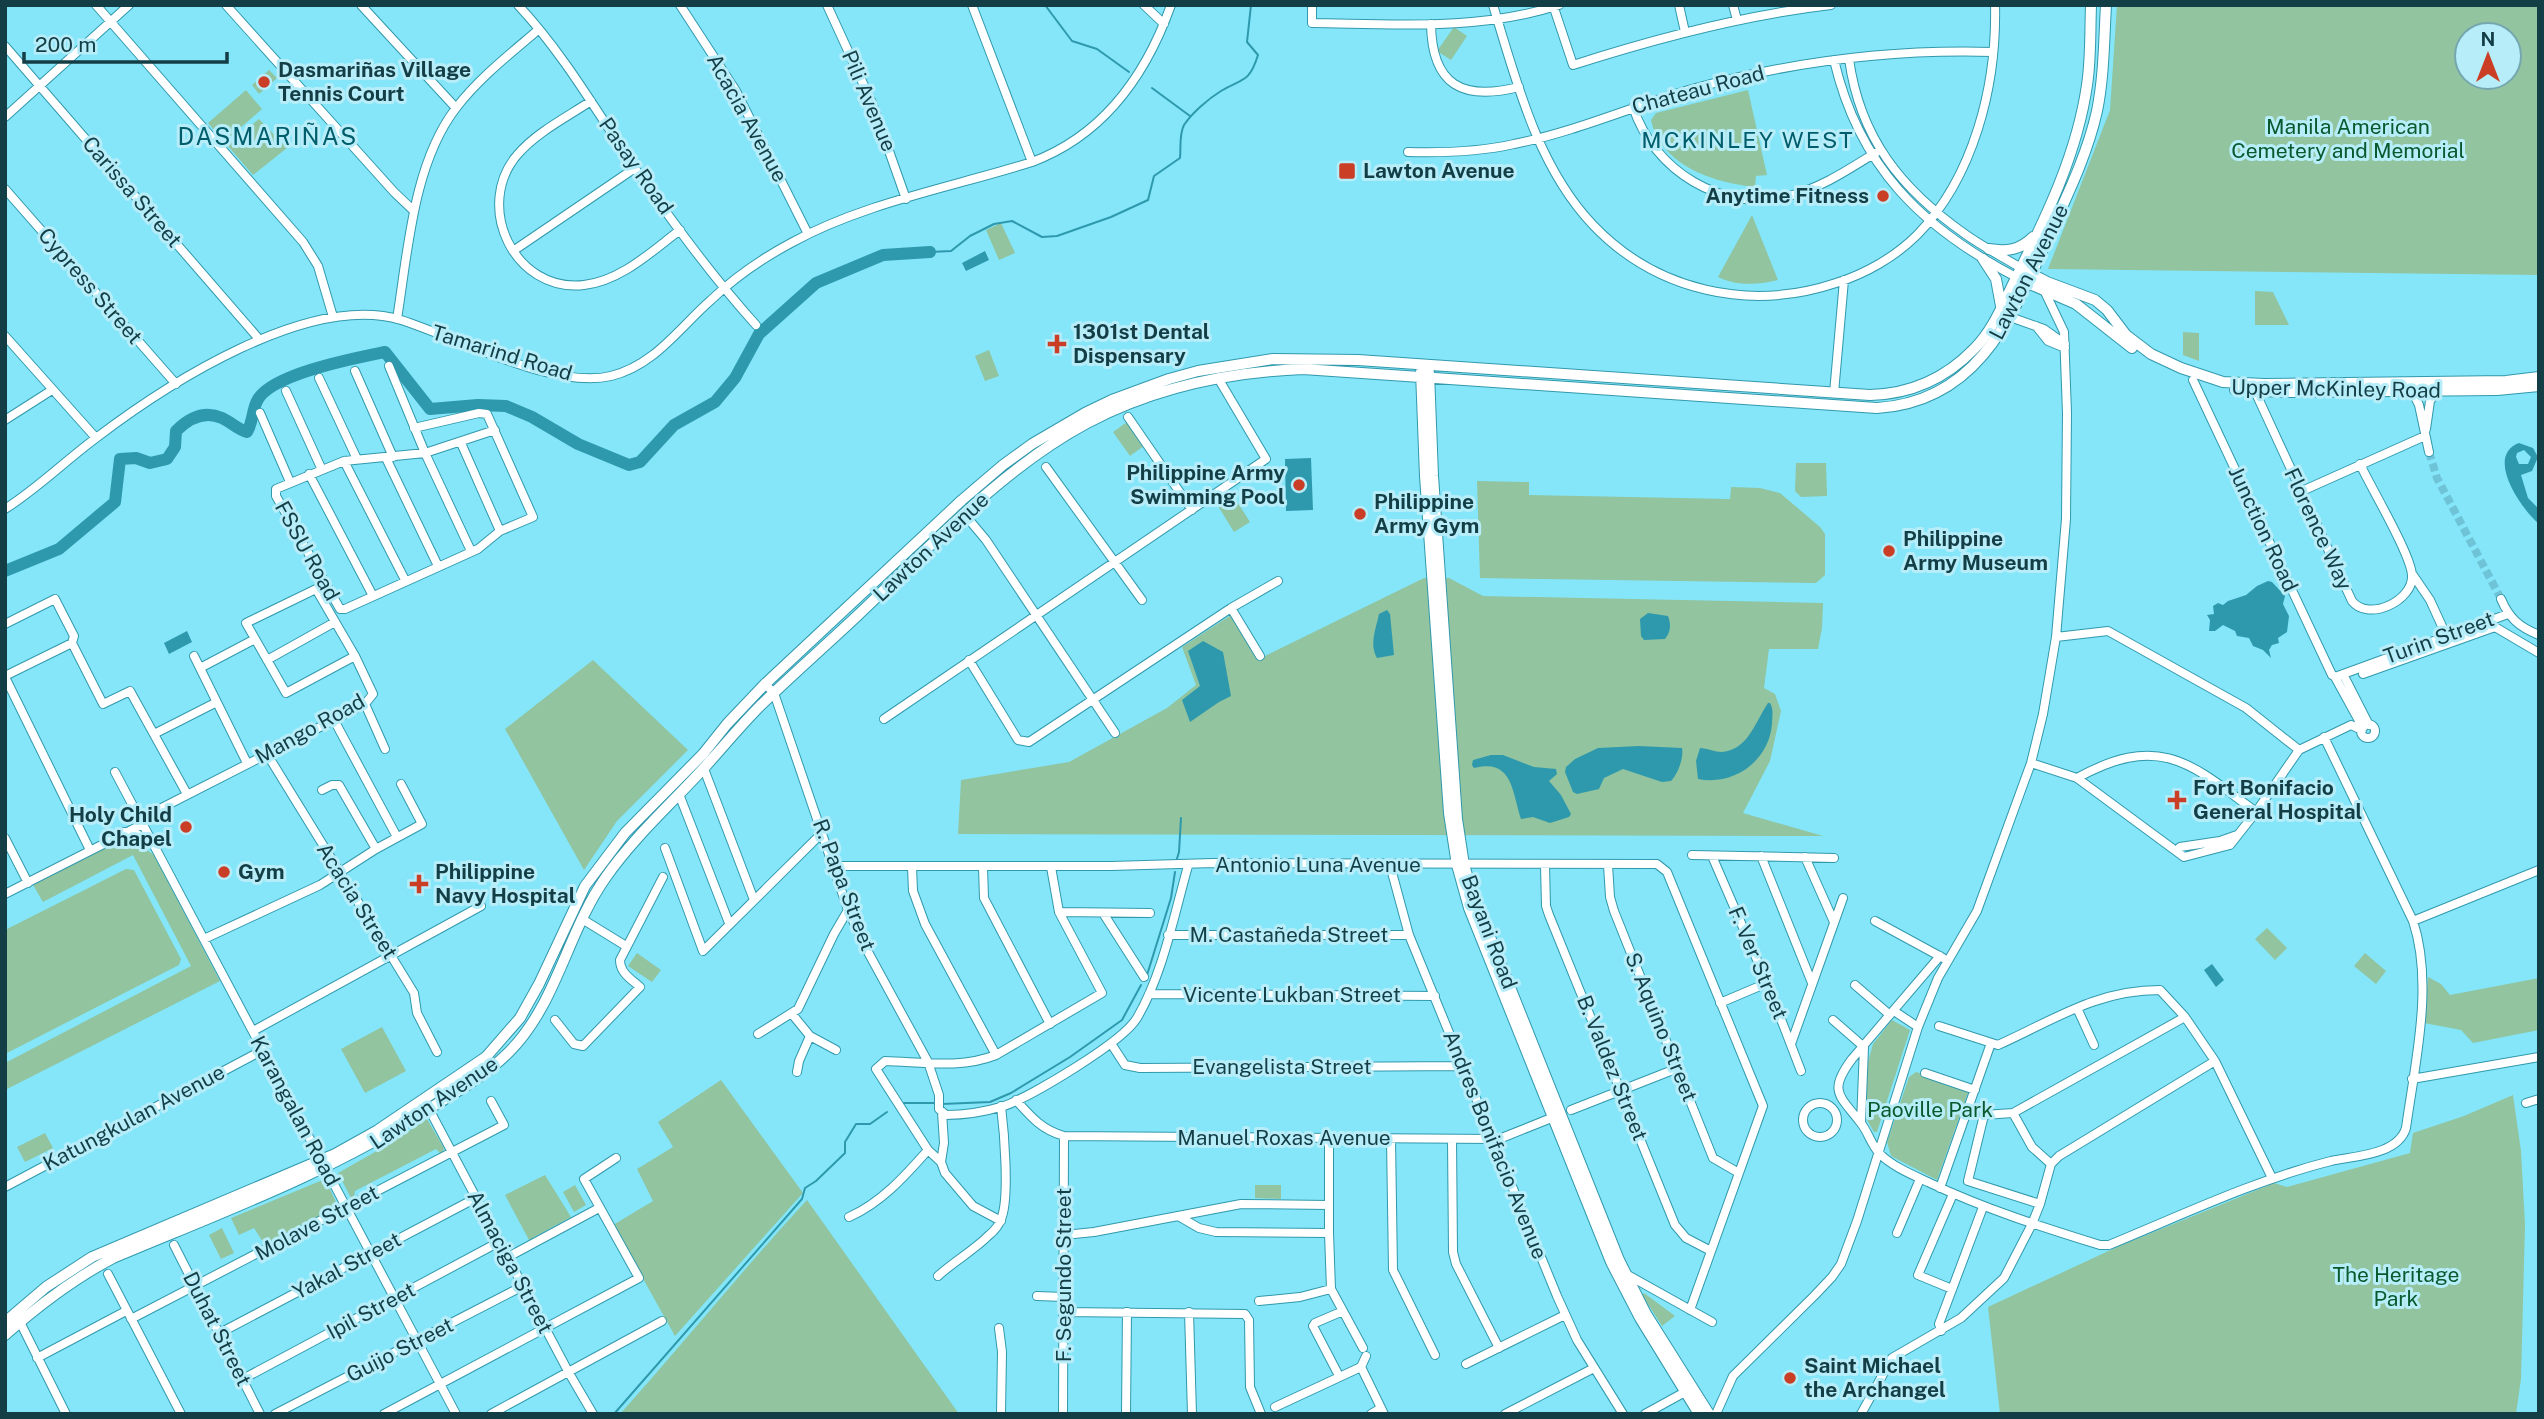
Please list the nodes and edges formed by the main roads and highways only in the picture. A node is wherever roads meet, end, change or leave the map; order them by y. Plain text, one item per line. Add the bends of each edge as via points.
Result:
1 (2091, 5) edge
2 (2106, 5) edge
3 (2042, 225) junction
4 (1989, 249) road end
5 (1983, 259) road end
6 (2019, 273) junction
7 (2029, 279) junction
8 (2001, 309) junction
9 (1425, 365) junction
10 (1403, 375) junction
11 (1425, 377) junction
12 (2539, 377) edge
13 (1451, 378) junction
14 (2408, 386) junction
15 (2539, 386) edge
16 (2253, 387) junction
17 (1426, 402) junction
18 (323, 1164) junction
19 (1621, 1275) junction
20 (5, 1322) edge
21 (5, 1335) edge
22 (1699, 1414) edge
23 (1709, 1414) edge

1 - 3 main road, Lawton Avenue via 2083,109 2068,163
2 - 7 main road, Lawton Avenue via 2101,85 2089,139 2068,197
3 - 4 main road via 2018,248
3 - 6 main road, Lawton Avenue
5 - 8 main road via 1996,279
6 - 7 main road, Upper McKinley Road
6 - 8 main road, Lawton Avenue
7 - 13 main road, Lawton Avenue via 1988,351 1950,386 1885,408
7 - 16 main road, Upper McKinley Road via 2076,304 2149,360 2223,388
7 - 16 main road, Upper McKinley Road via 2095,300 2133,341 2163,360 2216,380
8 - 9 main road, Lawton Avenue via 1974,350 1931,382 1896,394
9 - 11 main road, Bayani Road
9 - 18 main road, Lawton Avenue via 1299,358 1219,367 1169,379 1085,413 1003,465 765,684 625,834 579,898 528,1005 486,1057
10 - 11 main road, Lawton Avenue
10 - 17 main road
10 - 18 main road, Lawton Avenue via 1303,369 1218,378 1137,401 1087,423 1011,473 774,693 618,861 593,896 551,989 519,1041 484,1072 383,1139
11 - 13 main road, Lawton Avenue
11 - 17 main road, Bayani Road
12 - 14 main road, Upper McKinley Road
13 - 17 main road
14 - 15 main road, Upper McKinley Road via 2438,390
14 - 16 main road, Upper McKinley Road
17 - 19 main road, Bayani Road via 1449,813 1461,865 1562,1114
18 - 20 main road, Lawton Avenue via 92,1257
18 - 21 main road, Lawton Avenue via 113,1258 65,1286
19 - 22 main road, Bayani Road
19 - 23 main road, Bayani Road

